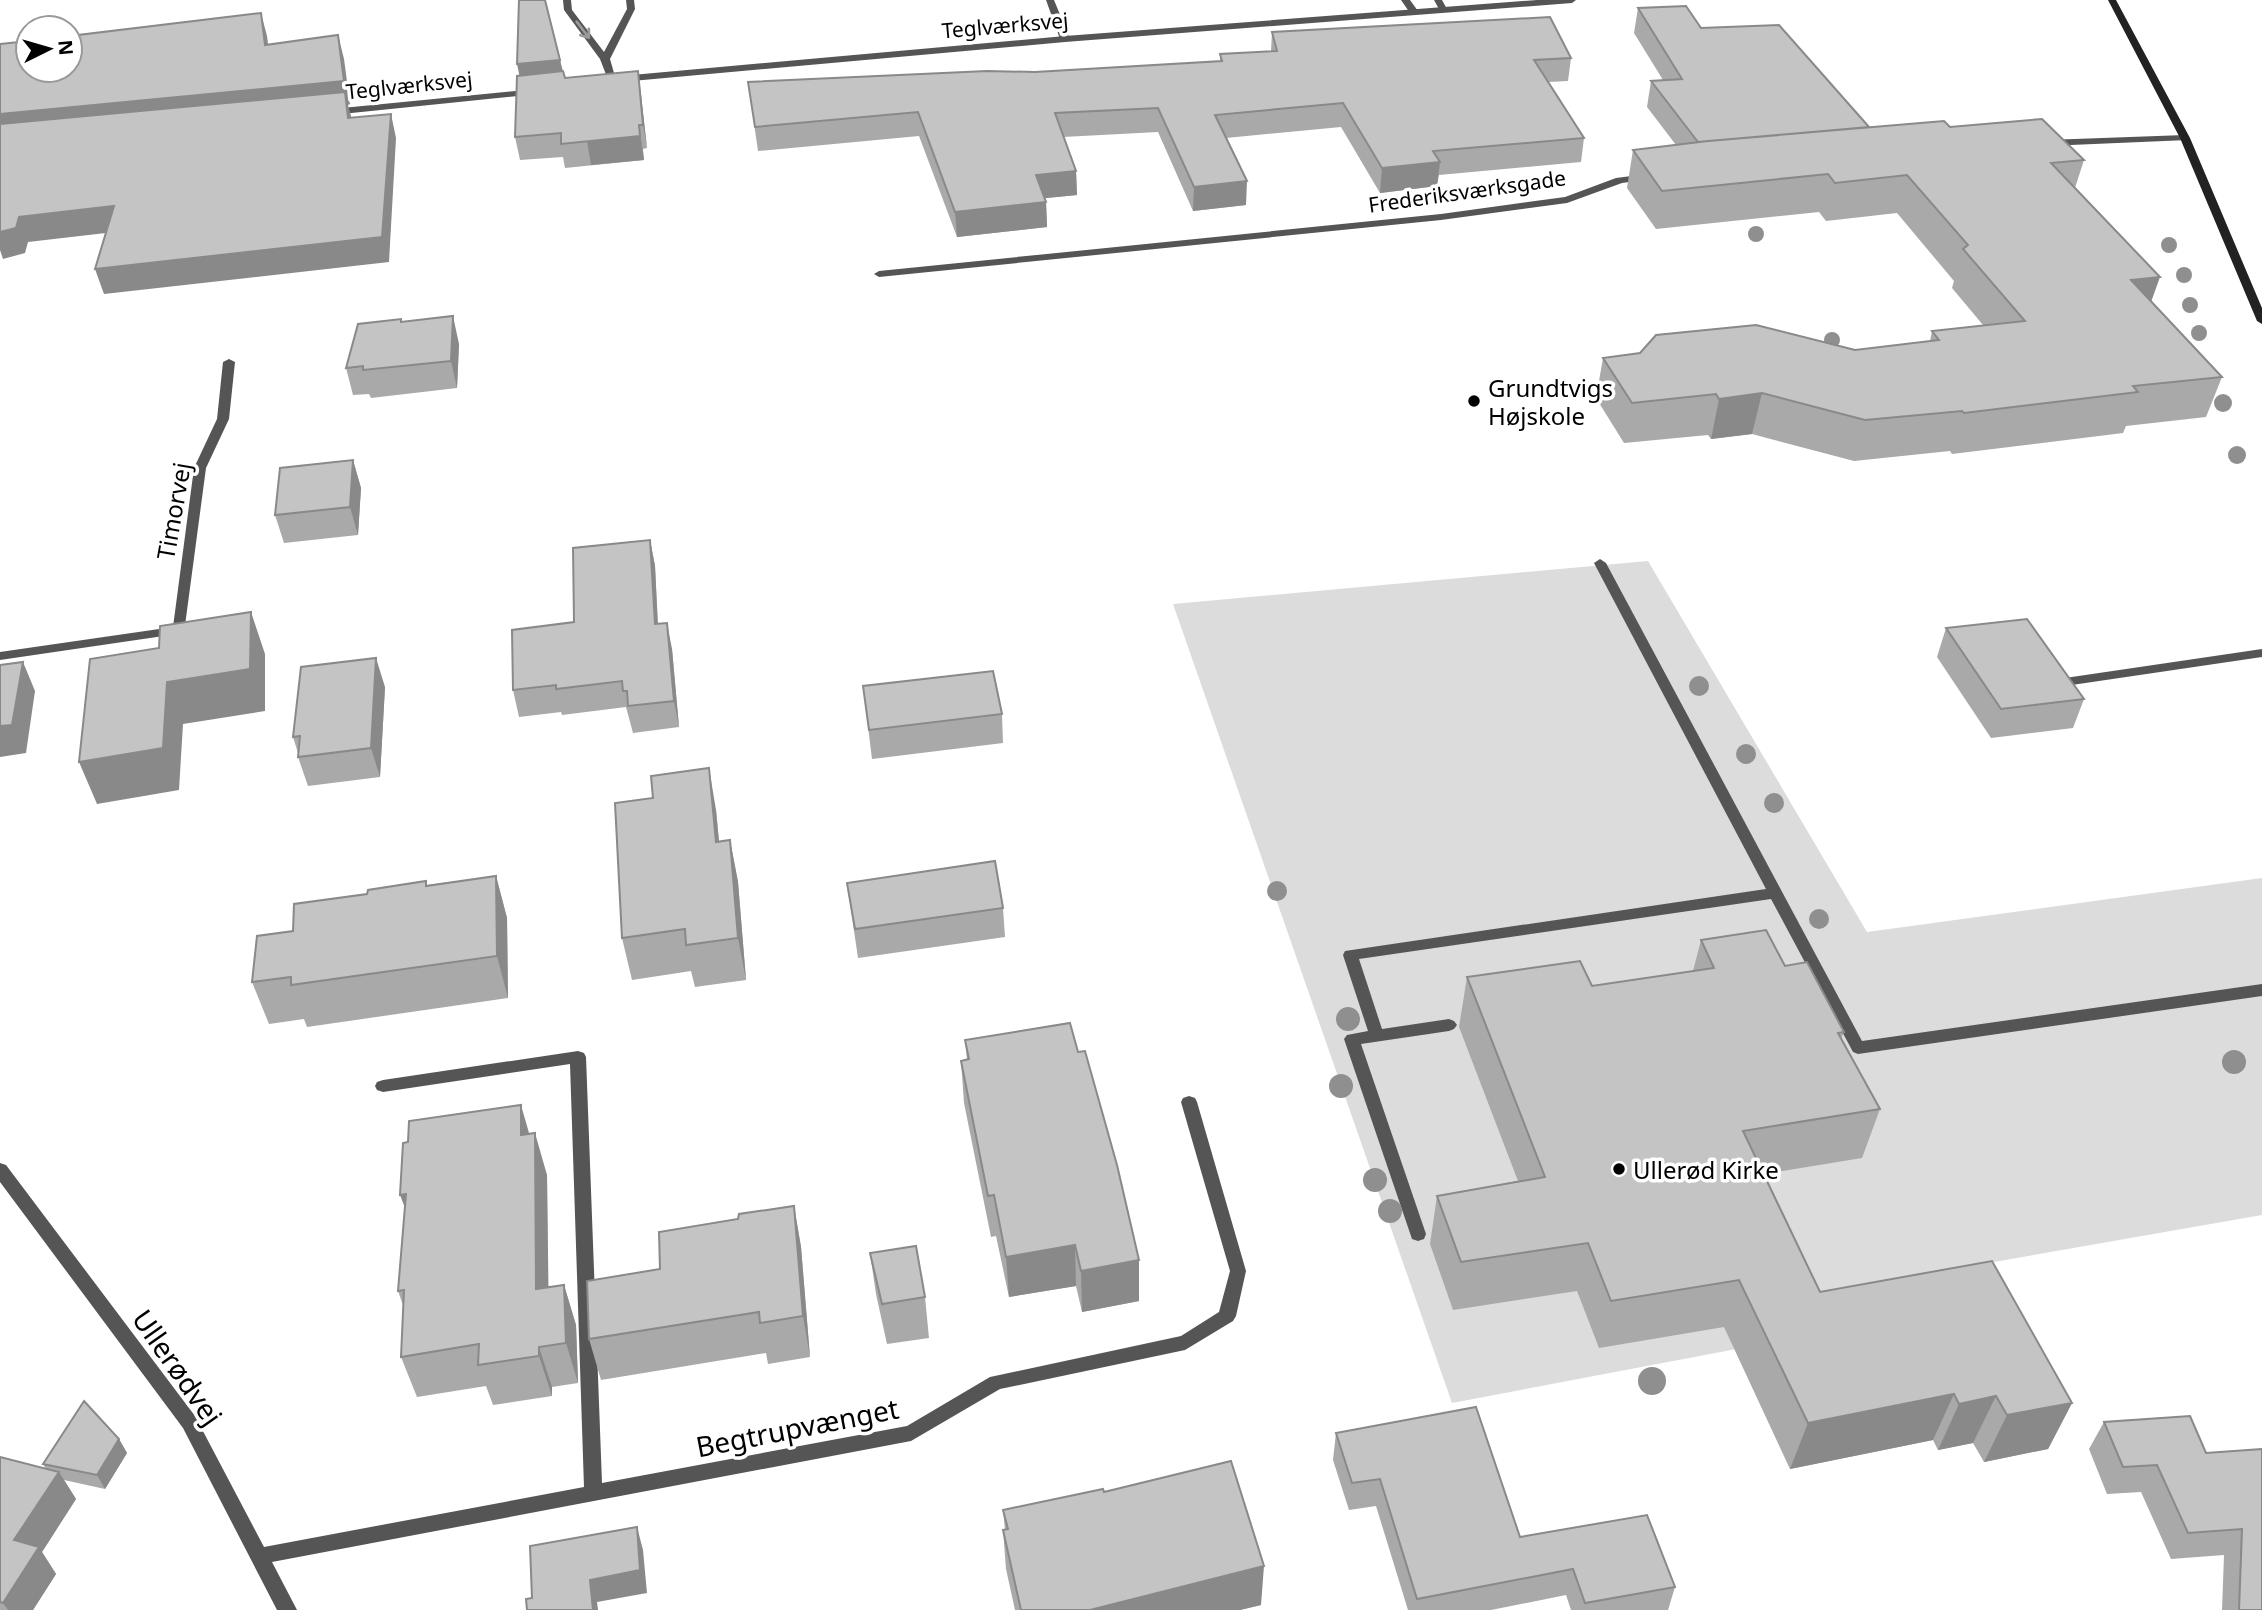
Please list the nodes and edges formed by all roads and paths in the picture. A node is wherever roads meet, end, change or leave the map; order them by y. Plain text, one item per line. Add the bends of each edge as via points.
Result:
1 (567, 0) edge
2 (630, 0) edge
3 (1050, 0) edge
4 (1405, 0) edge
5 (1572, 0) edge
6 (2112, 0) edge
7 (1440, 5) edge
8 (1413, 11) junction
9 (1065, 39) junction
10 (605, 59) junction
11 (610, 75) junction
12 (599, 79) edge
13 (551, 91) edge
14 (317, 113) edge
15 (2185, 138) junction
16 (2030, 145) edge
17 (1661, 176) edge
18 (879, 274) dead end
19 (2262, 320) edge
20 (229, 362) dead end
21 (1600, 563) dead end
22 (2262, 653) edge
23 (0, 656) edge
24 (2065, 682) edge
25 (1775, 893) junction
26 (2262, 990) edge
27 (1449, 1025) dead end
28 (1377, 1036) junction
29 (383, 1086) dead end
30 (1189, 1102) dead end
31 (0, 1170) edge
32 (1418, 1234) dead end
33 (593, 1493) junction
34 (260, 1556) junction
35 (287, 1610) edge

1 -> 10 street via 568,10
2 - 10 street via 631,9
3 - 9 street
4 - 8 street
5 - 7 street, Teglværksvej
6 - 15 street
7 - 8 street, Teglværksvej
8 - 9 street, Teglværksvej
9 - 11 street, Teglværksvej via 632,78
10 - 11 street
11 - 12 street, Teglværksvej
13 - 14 street, Teglværksvej
15 - 16 street
15 - 19 street
17 - 18 street, Frederiksværksgade via 1620,180 1567,200 1441,216
20 - 23 street, Timorvej via 223,419 200,468 186,629
21 - 25 street
22 - 24 street
25 - 26 street via 1858,1048
25 - 28 street via 1350,956
27 - 28 street
28 - 32 street via 1352,1040
29 - 33 street via 578,1057
30 - 33 street, Begtrupvænget via 1238,1271 1227,1316 1185,1343 996,1382 911,1433
31 - 34 street, Ullerødvej via 189,1422
33 - 34 street, Begtrupvænget
34 - 35 street, Ullerødvej

